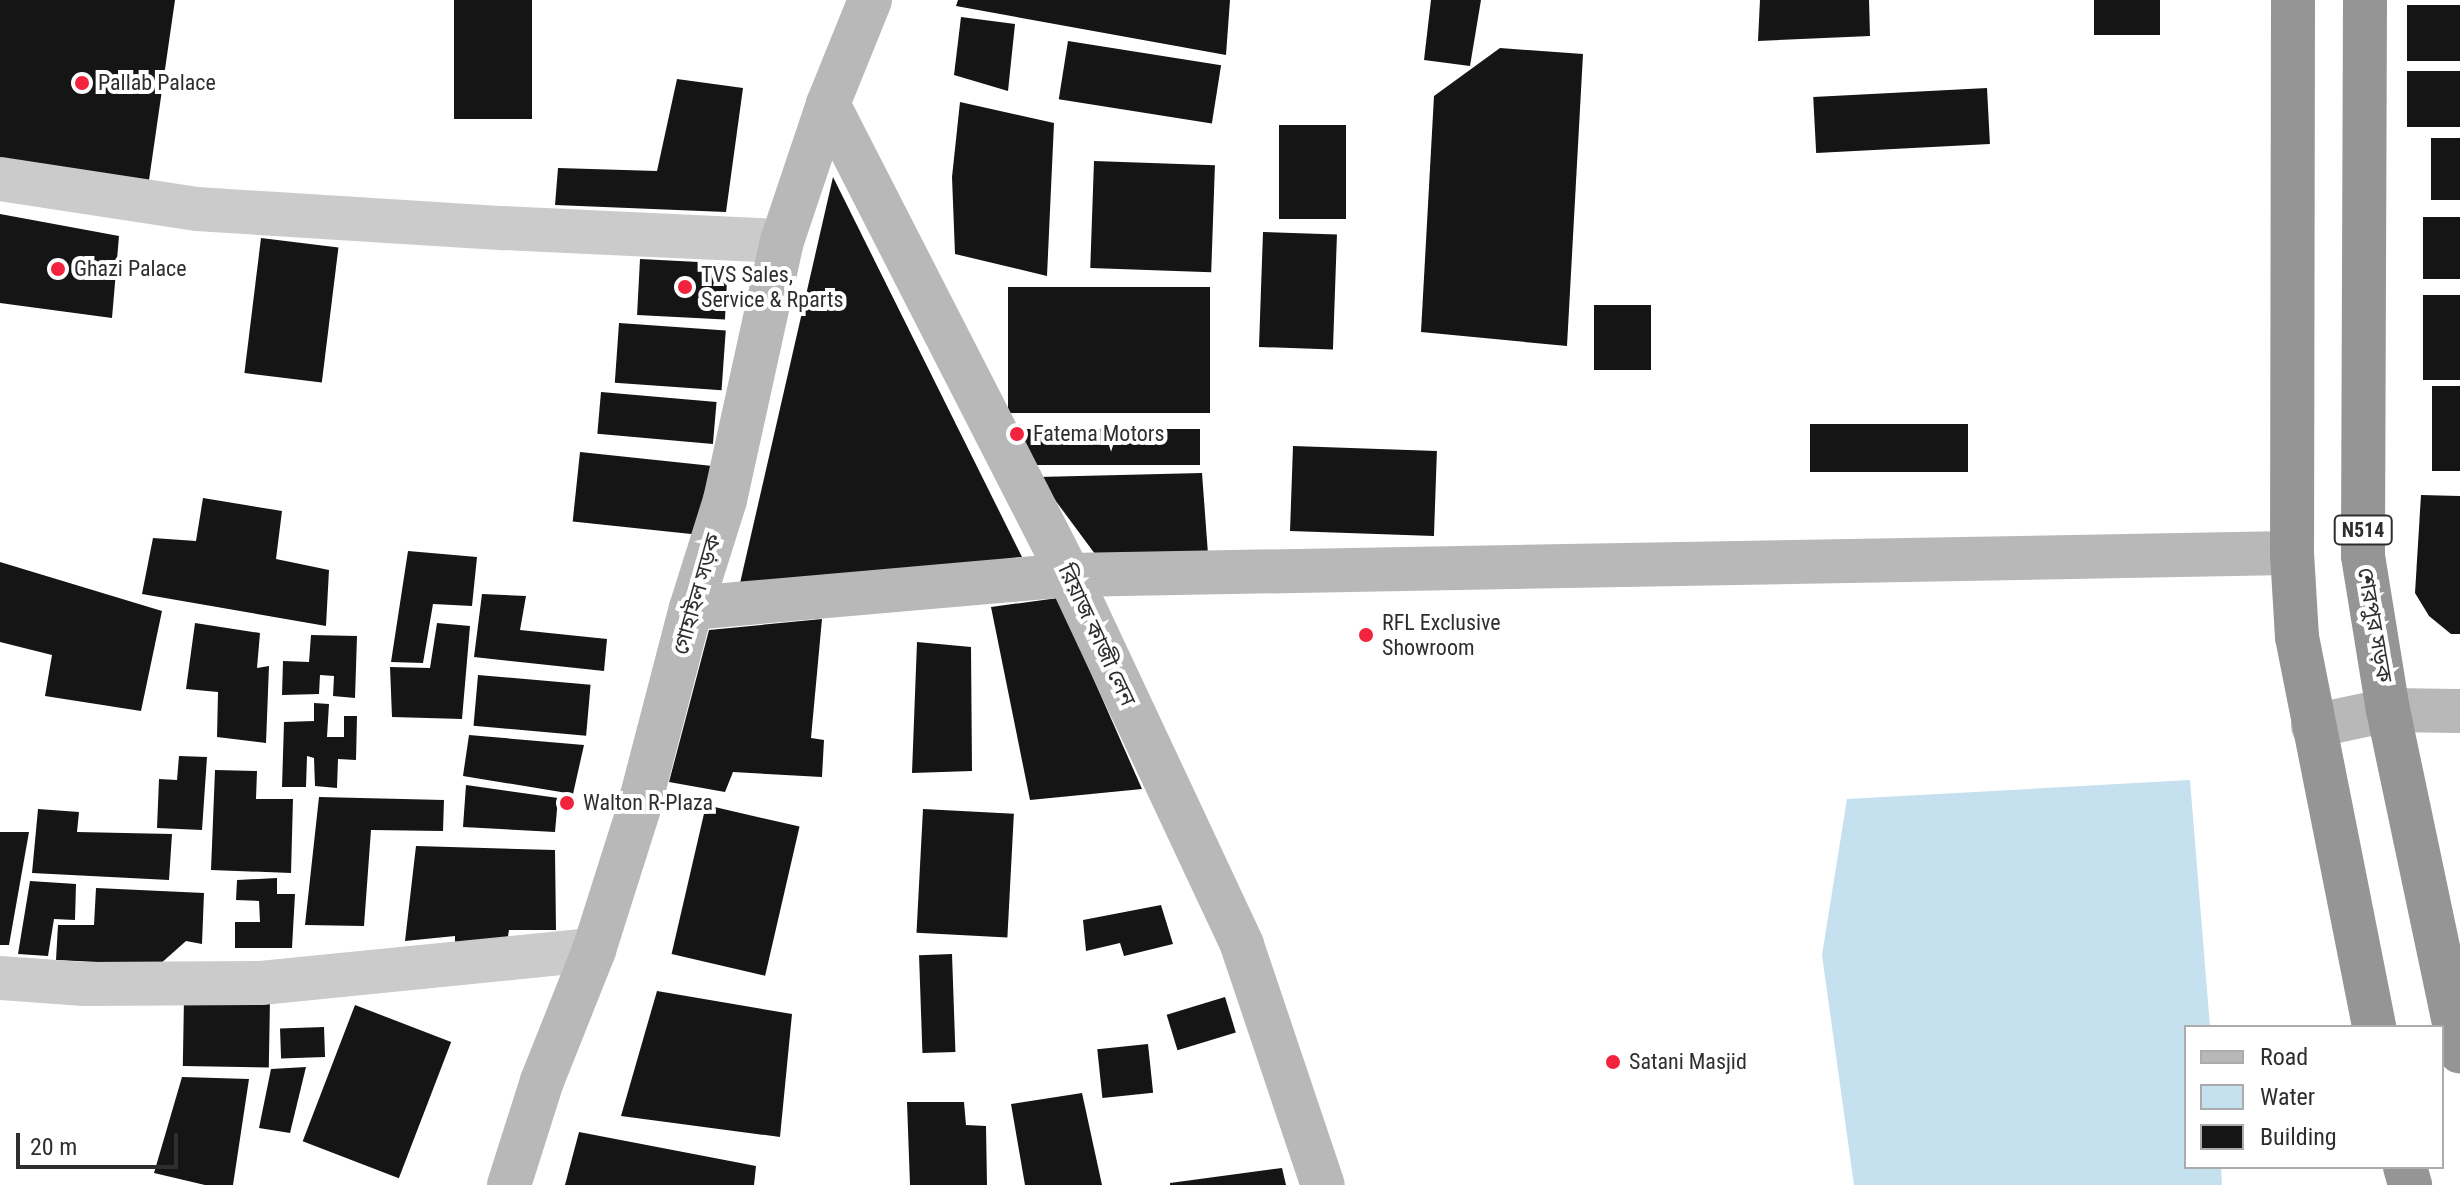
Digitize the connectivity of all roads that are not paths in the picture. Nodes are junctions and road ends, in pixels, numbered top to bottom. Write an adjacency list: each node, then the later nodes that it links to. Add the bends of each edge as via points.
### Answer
1 (870, 0): 4 (street, গোহাইল সড়ক)
2 (2293, 0): 7 (highway)
3 (2365, 0): 10 (highway, শেরপুর সড়ক / N514, via 2363,556)
4 (828, 104): 6 (street, গোহাইল সড়ক); 8 (street, রিয়াজ কাজী লেন)
5 (0, 179): 6 (street, via 197,209)
6 (782, 241): 9 (street, গোহাইল সড়ক, via 725,500)
7 (2292, 553): 8 (street); 12 (highway, via 2297,637)
8 (1069, 575): 9 (street); 18 (street, রিয়াজ কাজী লেন, via 1242,945)
9 (691, 608): 13 (street, গোহাইল সড়ক, via 638,811)
10 (2388, 710): 11 (street); 12 (street); 16 (highway, শেরপুর সড়ক / N514)
11 (2460, 711)
12 (2313, 726): 15 (highway)
13 (594, 950): 14 (street, via 261,983 84,984); 17 (street, গোহাইল সড়ক, via 542,1081)
14 (0, 978)
15 (2374, 1025)
16 (2460, 1051)
17 (509, 1185)
18 (1323, 1185)

